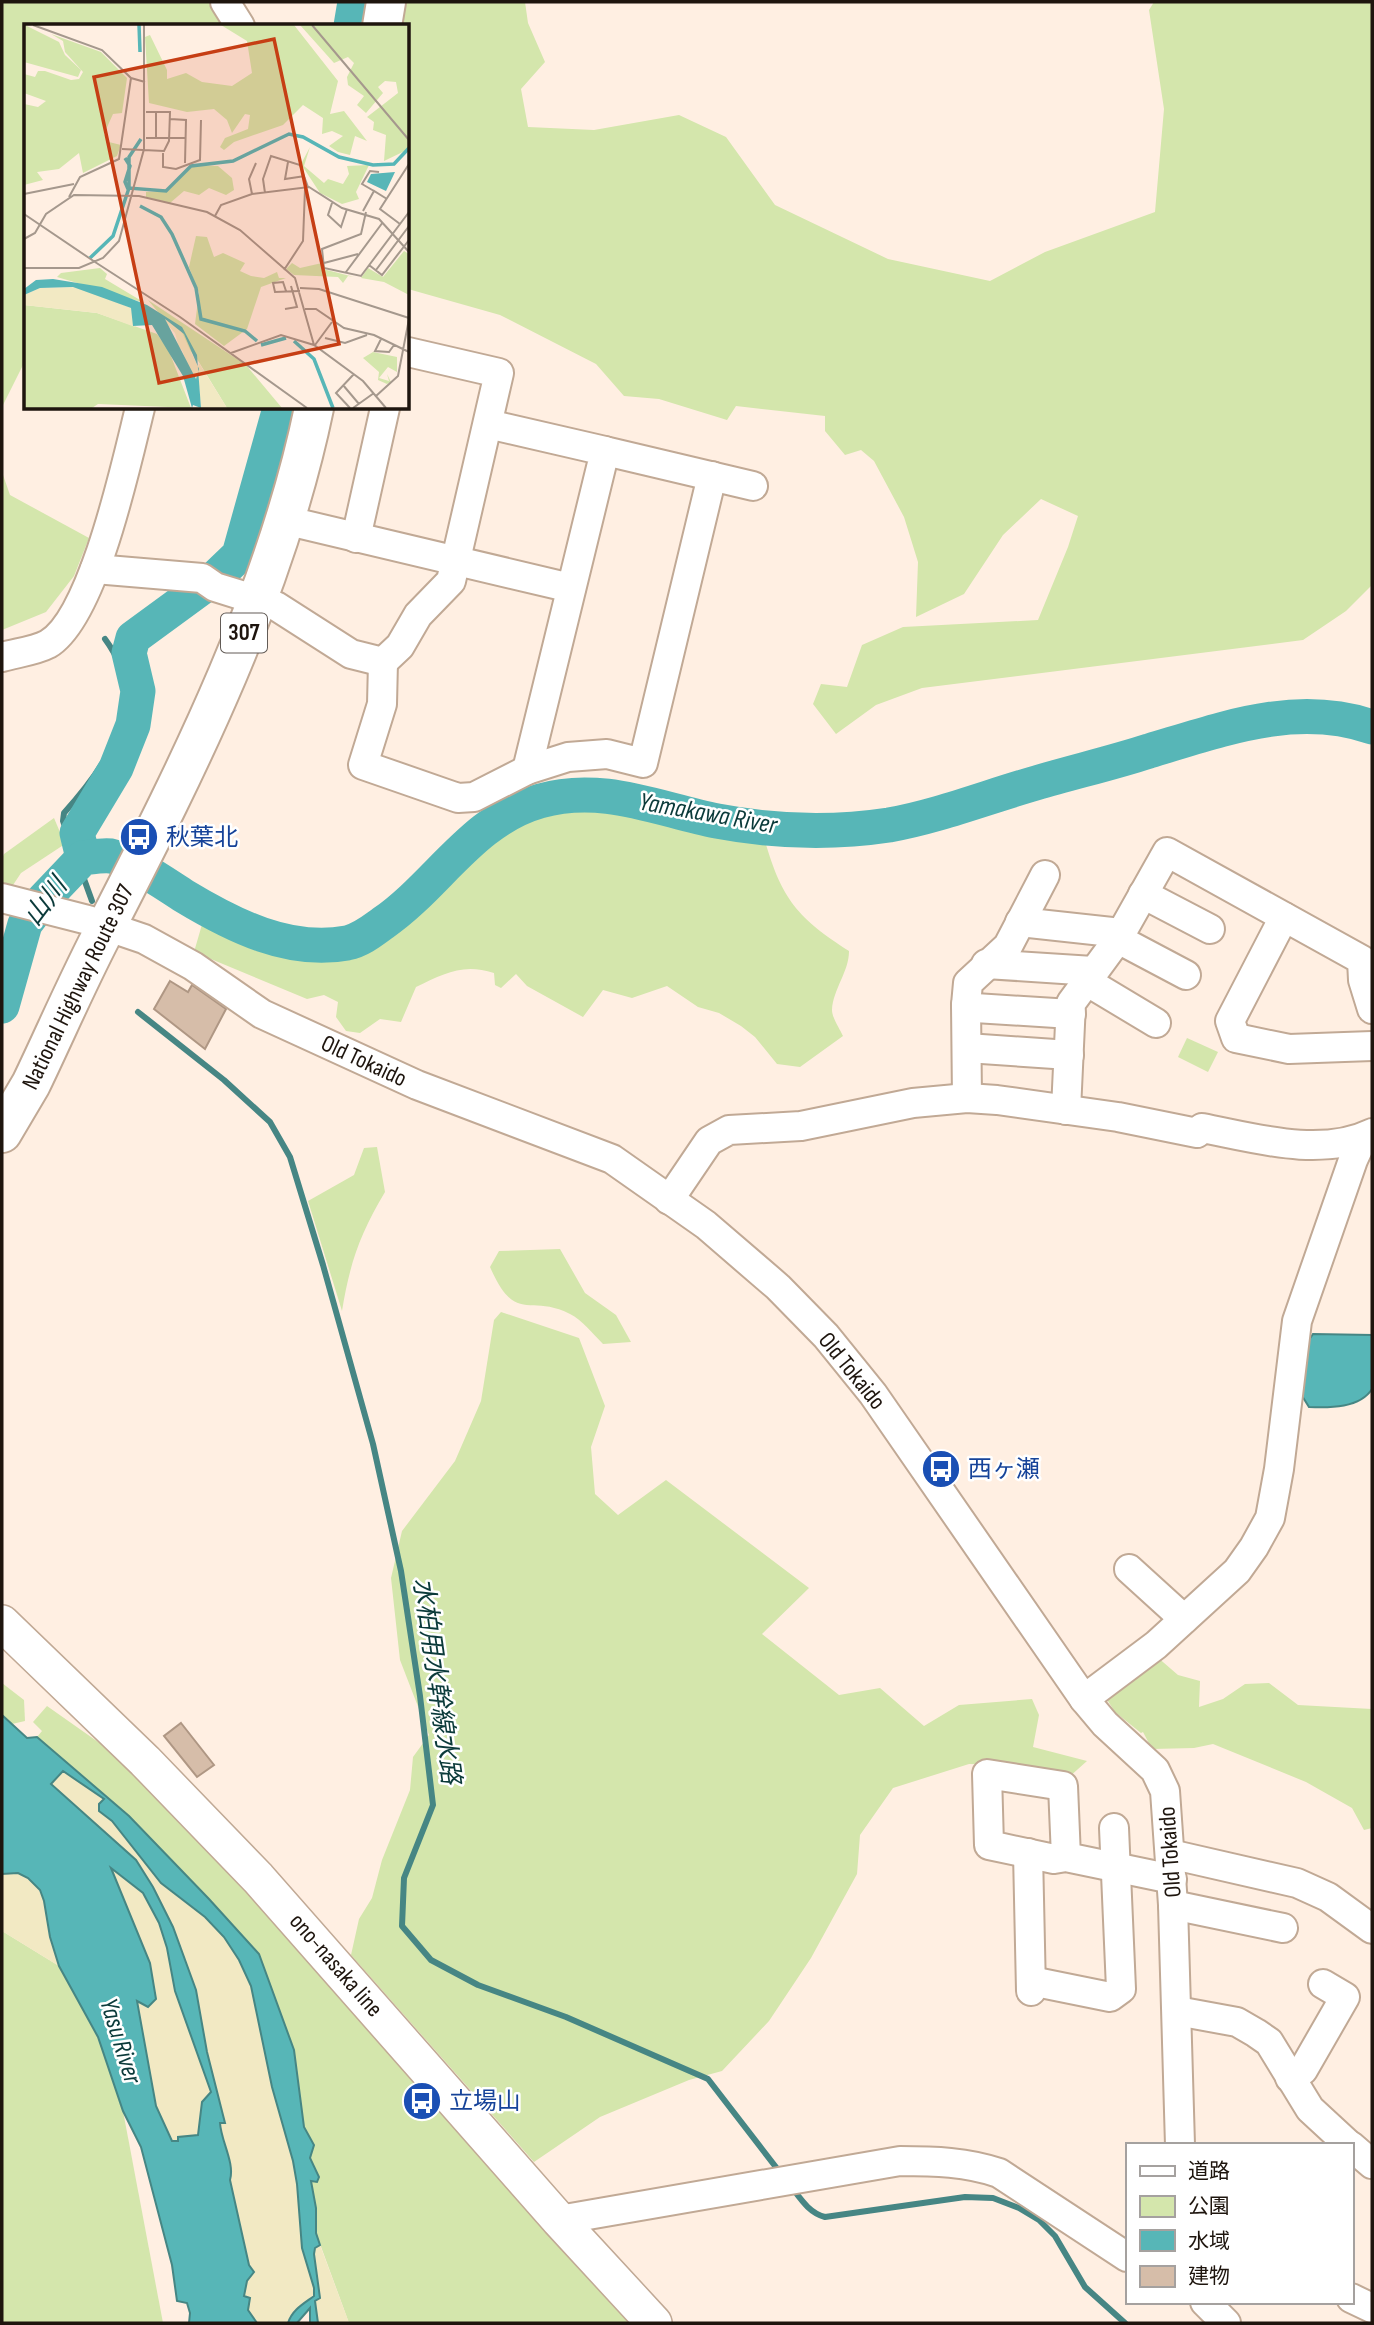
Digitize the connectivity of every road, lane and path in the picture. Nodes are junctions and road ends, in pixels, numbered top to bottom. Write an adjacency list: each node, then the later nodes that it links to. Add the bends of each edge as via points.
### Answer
1 (225, 2): 3 (street)
2 (386, 2): 4 (highway)
3 (239, 24)
4 (382, 24)
5 (410, 352): 9 (street, via 499,373)
6 (139, 410): 16 (street)
7 (313, 410): 13 (highway, National Highway Route 307 / 307)
8 (384, 410): 14 (street)
9 (488, 424): 10 (street); 15 (street)
10 (605, 451): 11 (street); 17 (street)
11 (712, 476): 12 (street); 21 (street, via 643,763 607,754 568,757)
12 (753, 486)
13 (284, 520): 14 (street); 18 (highway, National Highway Route 307 / 307)
14 (356, 538): 15 (street)
15 (457, 562): 17 (street); 20 (street, via 451,581)
16 (95, 569): 18 (street, via 209,583); 19 (street, via 59,634 48,644)
17 (571, 588): 21 (street)
18 (258, 599): 20 (street, via 341,650); 27 (highway, National Highway Route 307 / 307, via 219,695)
19 (2, 657)
20 (383, 662): 21 (street, via 382,704 363,765 458,798 474,797)
21 (527, 770)
22 (1045, 876): 26 (street)
23 (1143, 894): 25 (street, via 1167,852); 28 (street); 29 (street)
24 (2, 898): 27 (street, Old Tokaido)
25 (1284, 917): 34 (street, via 1362,960); 37 (street, via 1230,1021 1236,1038 1289,1049)
26 (1020, 922): 29 (street); 30 (street, via 1008,946)
27 (107, 925): 42 (highway, National Highway Route 307 / 307, via 31,1084); 44 (street, Old Tokaido, via 192,966 262,1014 417,1085 612,1159)
28 (1210, 929)
29 (1119, 936): 31 (street); 32 (street)
30 (986, 964): 32 (street); 33 (street, via 968,983)
31 (1186, 975)
32 (1090, 976): 35 (street, via 1075,995); 36 (street)
33 (966, 1005): 35 (street); 38 (street)
34 (1372, 1009)
35 (1071, 1014): 39 (street)
36 (1156, 1023)
37 (1372, 1046)
38 (967, 1048): 39 (street); 40 (street)
39 (1069, 1055): 41 (street)
40 (967, 1098): 41 (street); 44 (street, via 913,1103 801,1126 729,1130 709,1142)
41 (1066, 1110): 43 (street, via 1290,1145 1318,1145)
42 (2, 1133)
43 (1368, 1135): 46 (street, via 1353,1160 1297,1321 1270,1518 1237,1571)
44 (669, 1200): 48 (street, Old Tokaido, via 752,1264 826,1336 873,1394)
45 (1129, 1569): 46 (street)
46 (1184, 1619): 48 (street)
47 (2, 1623): 61 (main road, ono-nasaka line, via 258,1878)
48 (1084, 1699): 53 (street, Old Tokaido, via 1155,1770 1165,1791)
49 (1114, 1828): 52 (street)
50 (1028, 1853): 51 (street); 51 (street, via 989,1845 987,1774 1063,1786); 52 (street, via 1031,1986 1110,1997 1121,1989)
51 (1066, 1857): 52 (street)
52 (1116, 1867): 53 (street)
53 (1172, 1879): 54 (street); 55 (street, via 1297,1882); 57 (street, Old Tokaido)
54 (1283, 1928)
55 (1372, 1928)
56 (1323, 1984): 58 (street, via 1345,1997 1303,2070)
57 (1177, 2011): 58 (street, via 1237,2022 1269,2042); 59 (street, Old Tokaido)
58 (1290, 2078): 60 (street, via 1310,2109)
59 (1180, 2143)
60 (1346, 2143)
61 (559, 2220): 62 (street, via 900,2161 933,2161 982,2167 1011,2179); 66 (main road, ono-nasaka line)
62 (1126, 2256)
63 (1353, 2299): 65 (street)
64 (1207, 2304): 67 (street)
65 (1372, 2308)
66 (654, 2323)
67 (1226, 2323)

